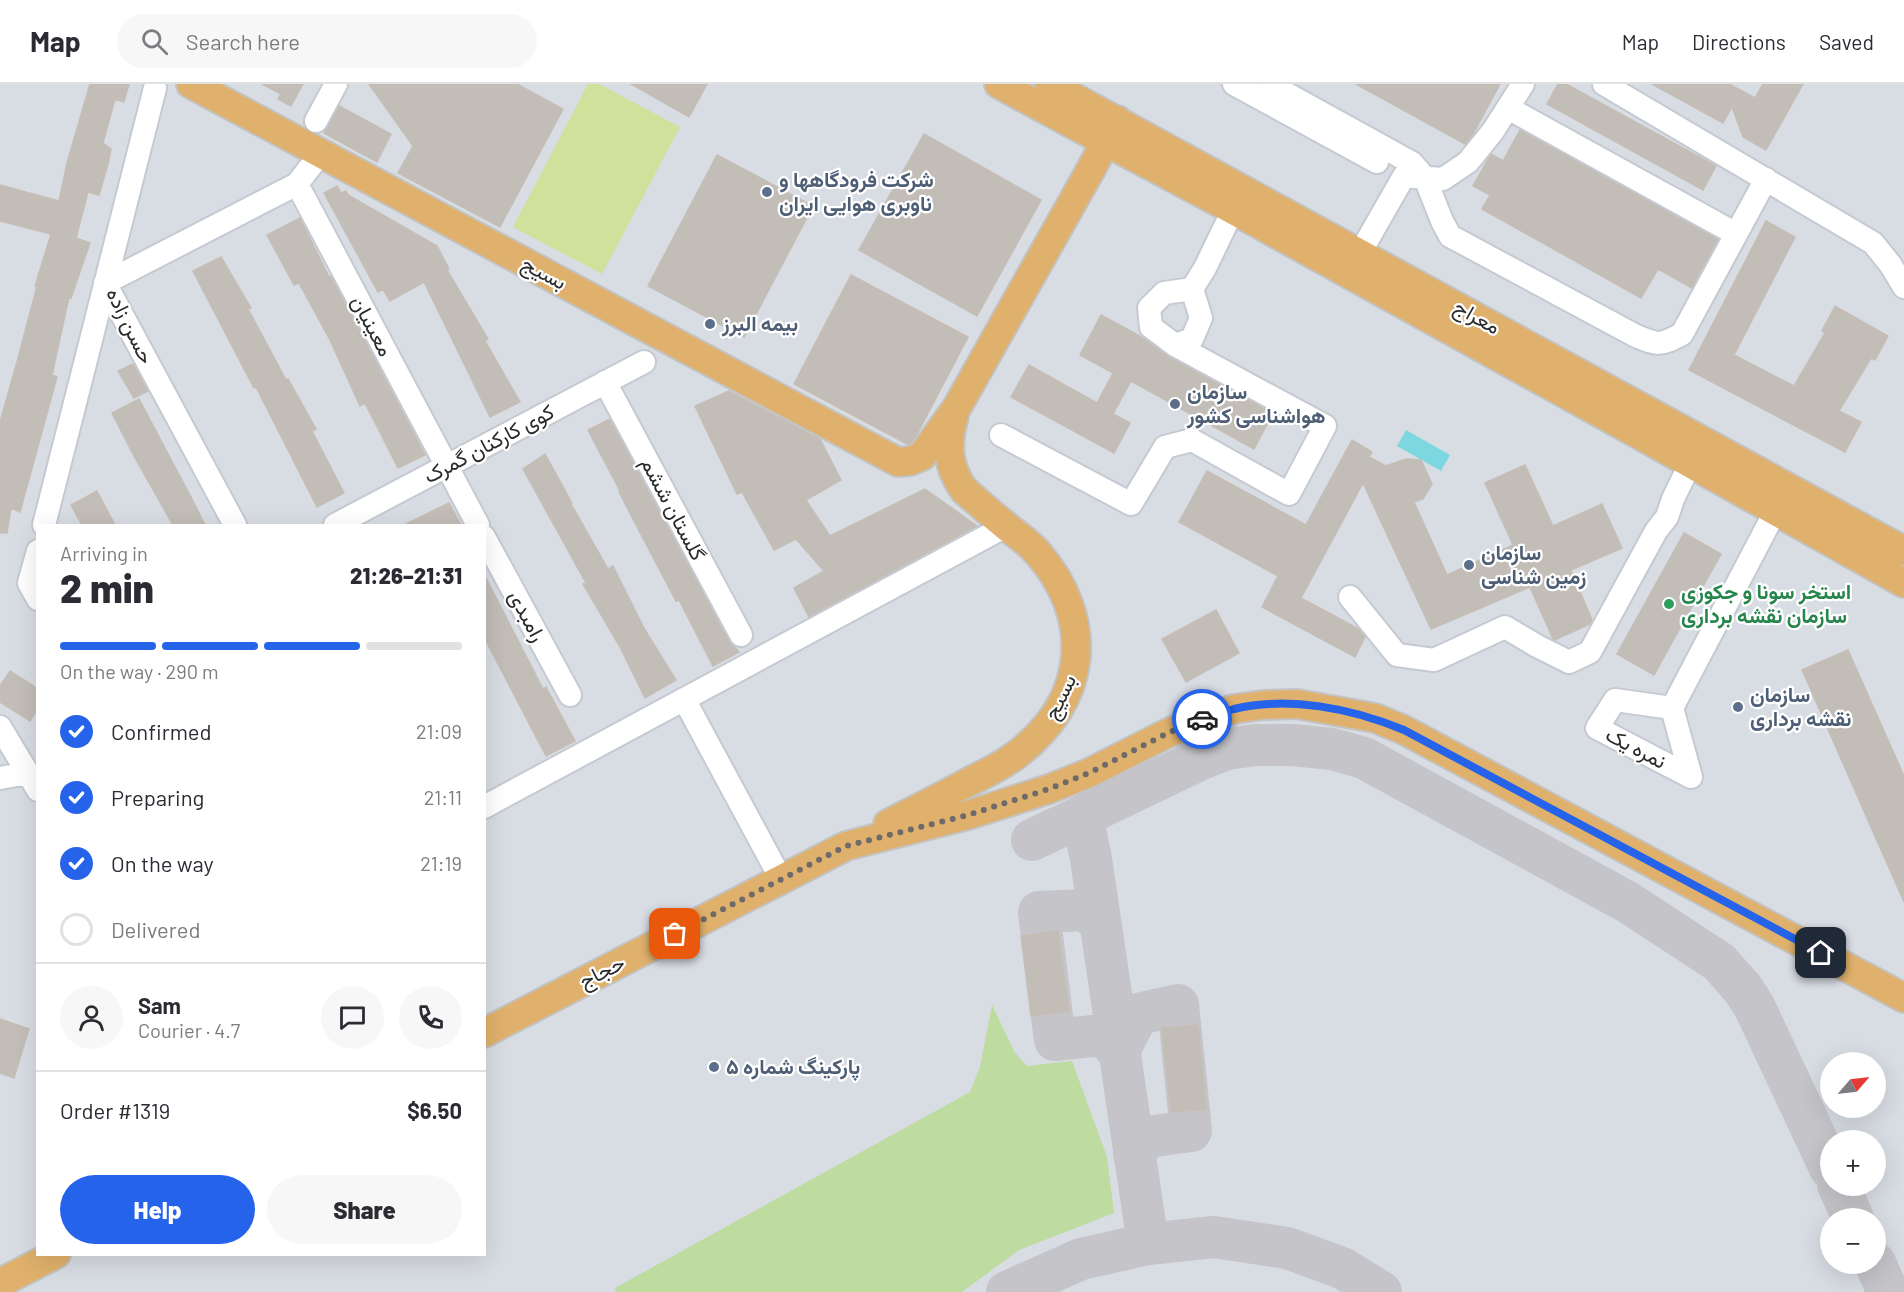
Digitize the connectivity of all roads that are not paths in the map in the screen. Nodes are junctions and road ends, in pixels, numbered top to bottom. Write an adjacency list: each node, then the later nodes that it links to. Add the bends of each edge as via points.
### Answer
1 (190, 84): 13 (main road, بسیج)
2 (336, 84): 11 (street)
3 (999, 84): 12 (main road, معراج)
4 (1049, 84): 12 (main road, معراج)
5 (1234, 84): 14 (street)
6 (1269, 84): 14 (street, via 1412,163)
7 (1523, 84): 10 (street)
8 (1604, 84): 15 (street)
9 (155, 88): 20 (street)
10 (1508, 108): 14 (street, via 1468,162 1443,179); 18 (street)
11 (316, 121)
12 (1111, 131): 17 (main road, معراج); 19 (main road, معراج); 26 (main road)
13 (321, 153): 16 (street); 26 (main road, بسیج, via 898,462 922,456)
14 (1414, 177): 18 (street, via 1450,236 1656,344 1682,334); 19 (street)
15 (1766, 180): 18 (street); 21 (street, via 1873,243)
16 (297, 184): 20 (street, حسن زاده); 29 (street, معینیان)
17 (1233, 210): 19 (main road, معراج); 22 (street)
18 (1736, 234)
19 (1354, 264): 28 (main road, معراج, via 1568,396); 37 (main road, معراج)
20 (105, 283): 31 (street); 32 (street, حسن زاده)
21 (1904, 287)
22 (1192, 289): 23 (street, via 1202,318 1192,339); 23 (street, via 1164,293 1149,308 1151,327)
23 (1174, 345): 27 (street, via 1325,426 1289,494 1192,440 1165,447 1131,504)
24 (644, 362): 25 (street, کوی کارکنان گمرک)
25 (605, 382): 29 (street, کوی کارکنان گمرک); 42 (street, گلستان ششم)
26 (957, 409): 35 (main road, بسیج, via 949,436 957,480)
27 (1001, 435)
28 (1691, 462): 30 (main road, معراج); 41 (street, via 1667,517 1590,652 1569,662 1505,627 1434,660 1396,655)
29 (446, 466): 33 (street, کوی کارکنان گمرک); 34 (street)
30 (1776, 510): 39 (main road, معراج); 45 (street)
31 (44, 524)
32 (234, 524)
33 (337, 524)
34 (477, 524)
35 (1006, 526): 44 (street); 50 (main road, بسیج, via 1037,551 1069,607 1076,630 1077,657 1064,700 1052,720 1016,756)
36 (486, 541): 43 (street, رامبدی)
37 (1904, 551)
38 (36, 558): 40 (street, via 29,583)
39 (1904, 583)
40 (36, 595)
41 (1350, 597)
42 (741, 635)
43 (570, 695)
44 (684, 699): 49 (street); 51 (street)
45 (1672, 708)
46 (0, 727): 48 (street)
47 (0, 778): 48 (street)
48 (33, 782)
49 (486, 806)
50 (846, 846): 51 (main road, حجاج); 52 (main road, حجاج, via 968,815 1049,789 1168,733 1234,709 1297,704 1375,718 1404,730)
51 (781, 879): 53 (main road, حجاج)
52 (1904, 998)
53 (486, 1032)
54 (52, 1256): 55 (main road)
55 (0, 1283)

